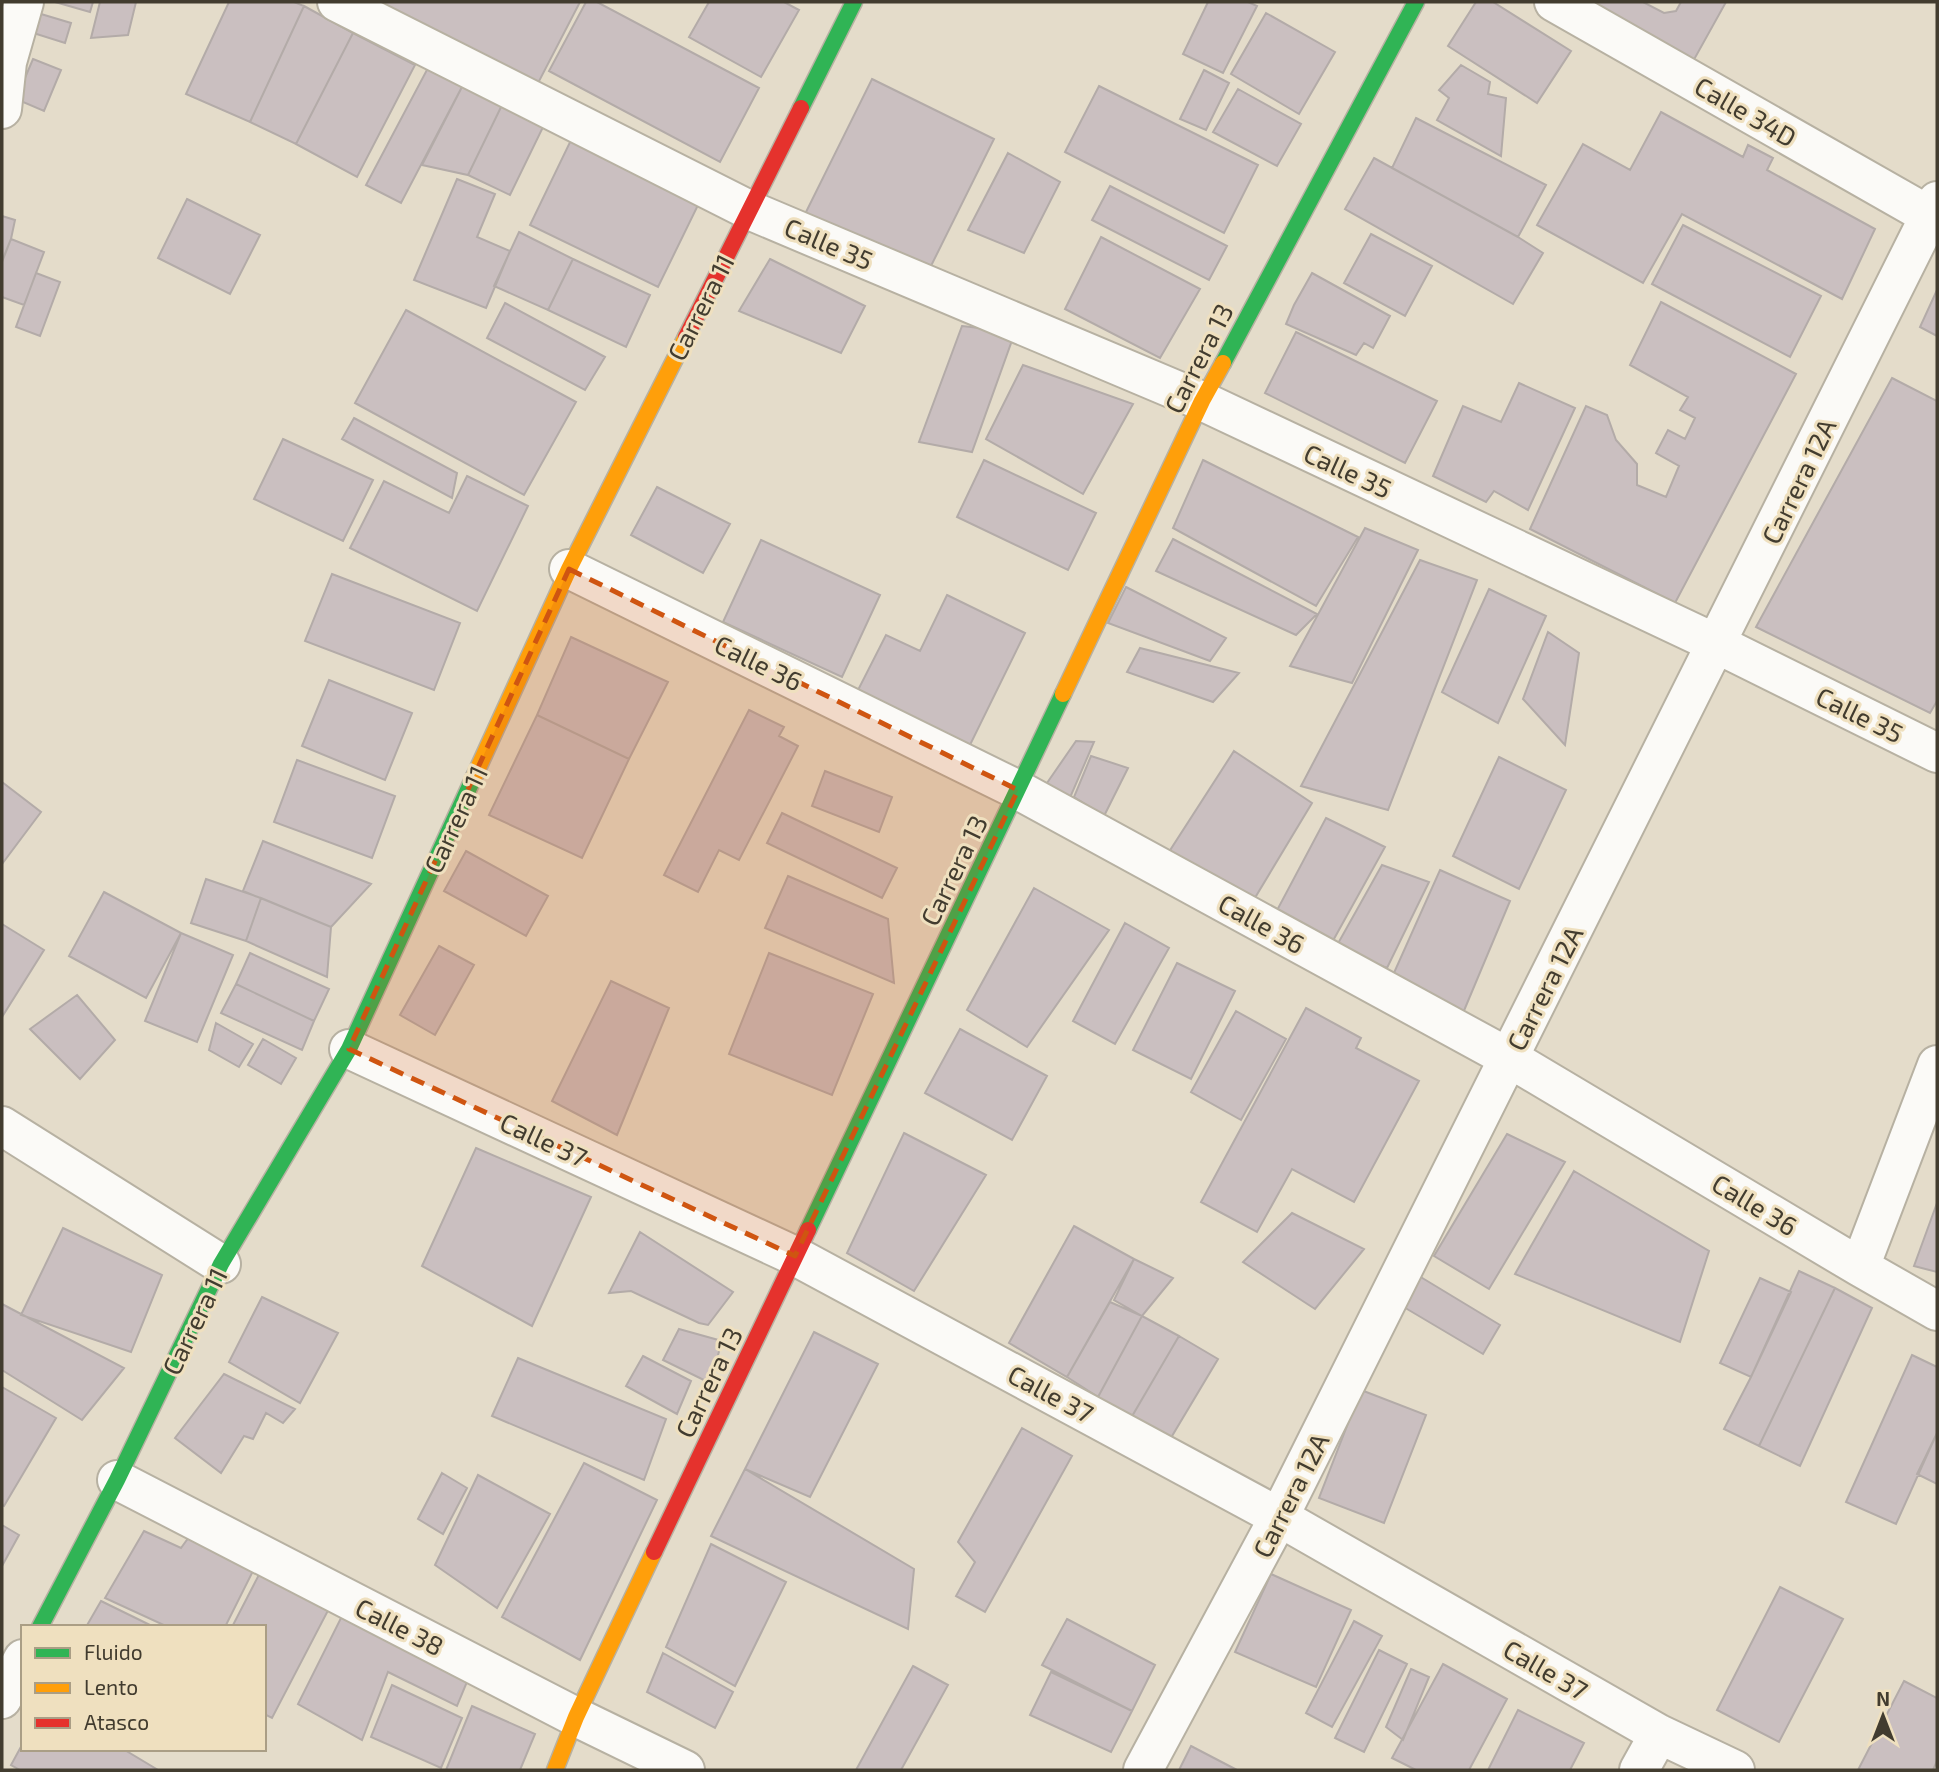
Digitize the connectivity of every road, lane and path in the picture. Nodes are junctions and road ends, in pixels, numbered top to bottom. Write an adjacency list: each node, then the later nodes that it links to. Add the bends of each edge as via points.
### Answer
1 (24, 2): 6 (street, via 7,62)
2 (337, 2): 7 (street, Calle 35)
3 (854, 2): 7 (street, Carrera 11)
4 (1416, 2): 9 (street, Carrera 13)
5 (1554, 2): 8 (street, Calle 34D)
6 (2, 109)
7 (749, 209): 9 (street, Calle 35); 10 (street, Carrera 11)
8 (1934, 212): 11 (street, Carrera 12A)
9 (1202, 401): 11 (street, Calle 35); 13 (street, Carrera 13)
10 (569, 569): 13 (street, Calle 36); 14 (street, Carrera 11)
11 (1717, 644): 12 (street, Calle 35); 15 (street, Carrera 12A)
12 (1937, 753)
13 (1018, 790): 15 (street, Calle 36); 18 (street, Carrera 13)
14 (349, 1049): 18 (street, Calle 37); 19 (street, Carrera 11)
15 (1509, 1058): 20 (street, Calle 36); 23 (street, Carrera 12A)
16 (1937, 1065): 20 (street)
17 (2, 1126): 19 (street)
18 (796, 1256): 23 (street, Calle 37); 27 (street, Carrera 13)
19 (221, 1264): 22 (street, Carrera 11)
20 (1860, 1268): 21 (street, Calle 36)
21 (1937, 1311)
22 (117, 1480): 24 (street, Carrera 11); 27 (street, Calle 38)
23 (1279, 1517): 28 (street, Calle 37); 31 (street, Carrera 12A)
24 (41, 1625)
25 (21, 1663): 26 (street)
26 (2, 1699)
27 (576, 1717): 29 (street, Carrera 13); 30 (street, Calle 38)
28 (1659, 1734): 32 (street); 33 (street, Calle 37)
29 (555, 1770)
30 (685, 1770)
31 (1143, 1770)
32 (1639, 1770)
33 (1735, 1770)

